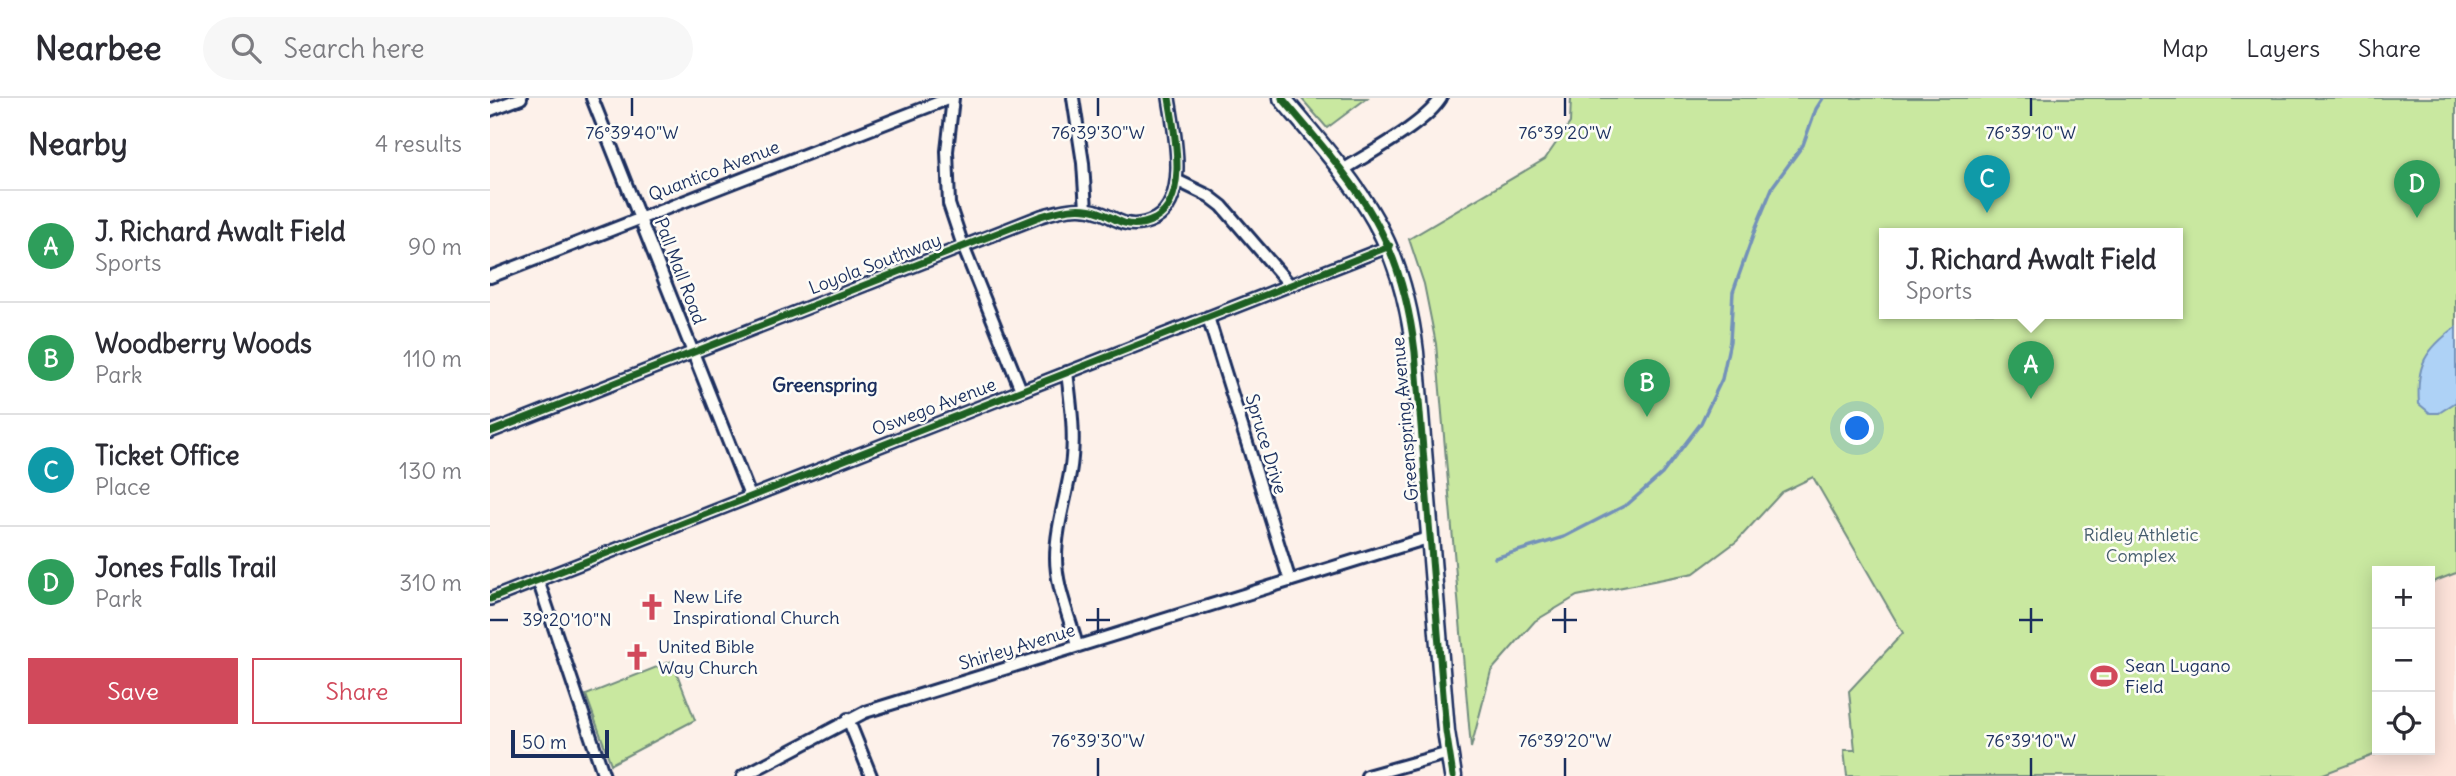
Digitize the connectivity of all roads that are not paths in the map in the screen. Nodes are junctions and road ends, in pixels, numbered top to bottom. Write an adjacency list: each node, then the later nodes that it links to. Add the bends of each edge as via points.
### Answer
1 (521, 98): 8 (street)
2 (592, 98): 12 (street, Pall Mall Road)
3 (952, 98): 12 (street, Quantico Avenue); 13 (street, via 946,174)
4 (1073, 98): 11 (street)
5 (1170, 98): 10 (street, Loyola Southway)
6 (1282, 98): 9 (main road, Greenspring Avenue)
7 (1441, 98): 9 (street, via 1415,124)
8 (490, 110)
9 (1343, 170): 14 (main road, Greenspring Avenue)
10 (1177, 180): 11 (street, Loyola Southway, via 1166,209 1146,223 1125,223); 16 (street, via 1222,206)
11 (1086, 209): 13 (street, Loyola Southway, via 1057,211)
12 (640, 218): 15 (street, Quantico Avenue); 18 (street, Pall Mall Road)
13 (963, 246): 18 (street, Loyola Southway); 20 (street)
14 (1390, 246): 16 (street, Oswego Avenue); 23 (main road, Greenspring Avenue, via 1412,323)
15 (490, 277)
16 (1290, 285): 17 (street, Oswego Avenue)
17 (1208, 317): 19 (street, Oswego Avenue); 25 (street, Spruce Drive)
18 (692, 352): 21 (street, Loyola Southway); 22 (street, Pall Mall Road)
19 (1067, 372): 20 (street, Oswego Avenue); 27 (street, via 1072,454 1056,560)
20 (1021, 390): 22 (street, Oswego Avenue)
21 (490, 432)
22 (750, 496): 24 (street, Oswego Avenue)
23 (1431, 537): 25 (street, Shirley Avenue); 29 (main road, Greenspring Avenue)
24 (538, 580): 26 (street, Oswego Avenue); 30 (street)
25 (1290, 581): 27 (street, Shirley Avenue)
26 (490, 599)
27 (1077, 646): 28 (street, Shirley Avenue)
28 (848, 719): 31 (street, Shirley Avenue); 32 (street)
29 (1449, 753): 33 (street); 34 (main road, Greenspring Avenue)
30 (604, 776)
31 (743, 776)
32 (871, 776)
33 (1367, 776)
34 (1453, 776)

